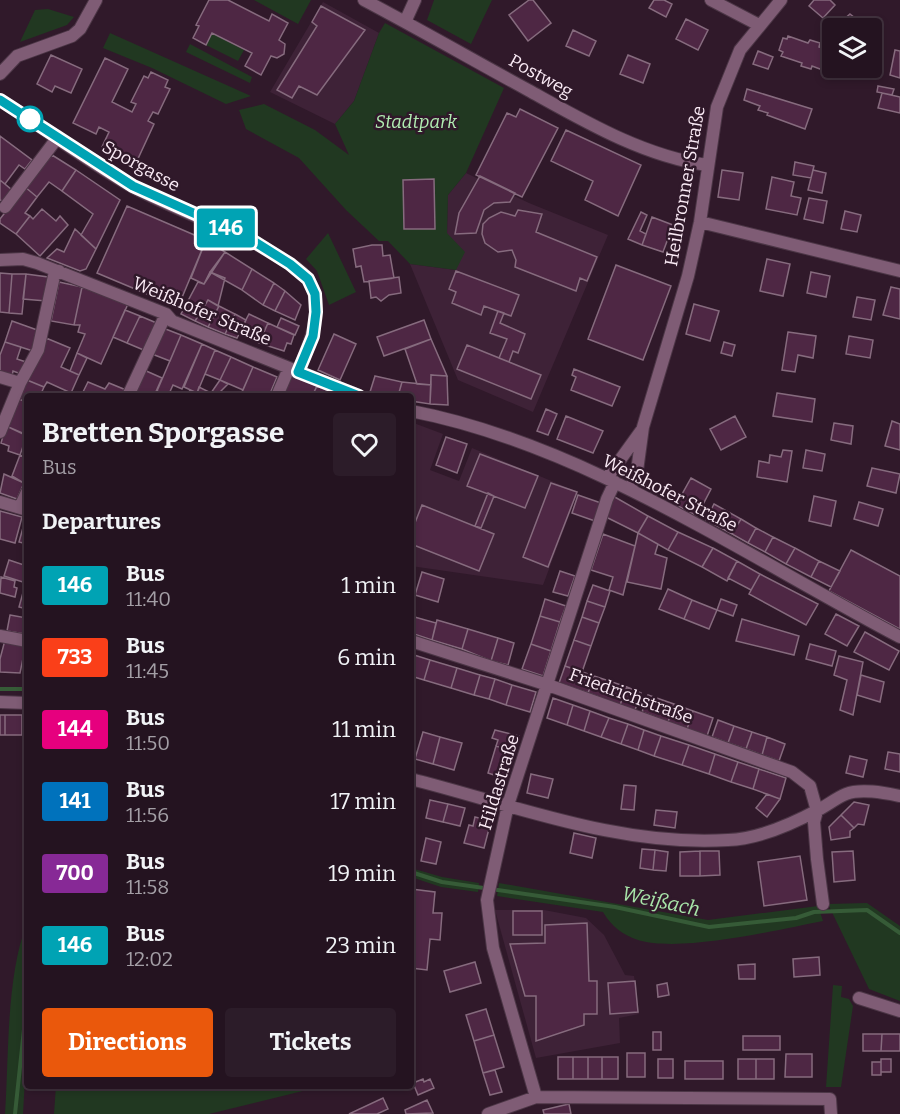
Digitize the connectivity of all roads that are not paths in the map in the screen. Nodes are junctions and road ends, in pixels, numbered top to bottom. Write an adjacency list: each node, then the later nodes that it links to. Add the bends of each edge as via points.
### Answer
1 (96, 0): 8 (street, via 72,36 17,56)
2 (364, 0): 6 (street, Postweg)
3 (415, 0): 6 (street)
4 (711, 0): 7 (street)
5 (781, 0): 7 (street, Heilbronner Straße)
6 (405, 22): 11 (street, Postweg, via 652,153)
7 (759, 25): 11 (street, Heilbronner Straße, via 740,51 723,89)
8 (0, 74)
9 (0, 99): 10 (street, Sporgasse)
10 (58, 137): 12 (street); 18 (street, Sporgasse, via 133,186 247,237 308,279 315,294 313,336)
11 (707, 165): 13 (street, Heilbronner Straße)
12 (5, 207)
13 (700, 222): 16 (street); 25 (street, Heilbronner Straße)
14 (0, 260): 15 (street, Weißhofer Straße, via 30,260)
15 (60, 271): 17 (street, Weißhofer Straße); 20 (street, via 54,276 38,350)
16 (900, 271)
17 (166, 314): 18 (street, Weißhofer Straße, via 172,321); 21 (street)
18 (293, 370): 22 (street, Sporgasse); 23 (street, Weißhofer Straße)
19 (0, 377): 20 (street)
20 (20, 383): 26 (street)
21 (129, 393)
22 (279, 393)
23 (346, 393)
24 (414, 412): 27 (street, Weißhofer Straße, via 467,424)
25 (643, 427): 27 (street, Heilbronner Straße); 28 (street, Heilbronner Straße, via 637,471)
26 (0, 432)
27 (611, 480): 28 (street, Weißhofer Straße); 35 (street, Hildastraße)
28 (630, 489): 32 (street, Weißhofer Straße)
29 (0, 502): 30 (street)
30 (23, 508)
31 (0, 636): 33 (street)
32 (900, 637)
33 (24, 640)
34 (414, 642): 35 (street, Friedrichstraße)
35 (548, 685): 40 (street, Hildastraße); 41 (street, Friedrichstraße, via 792,772 810,786)
36 (0, 702): 37 (street)
37 (24, 703)
38 (414, 780): 40 (street)
39 (900, 796): 41 (street, via 847,793)
40 (508, 805): 41 (street, via 592,827 687,840 729,840 761,834); 45 (street, Hildastraße, via 487,900 493,948)
41 (817, 811): 42 (street, via 814,822)
42 (823, 904)
43 (859, 998): 44 (street)
44 (900, 1011)
45 (537, 1097): 46 (street); 47 (street, via 831,1099)
46 (488, 1114)
47 (831, 1114)

